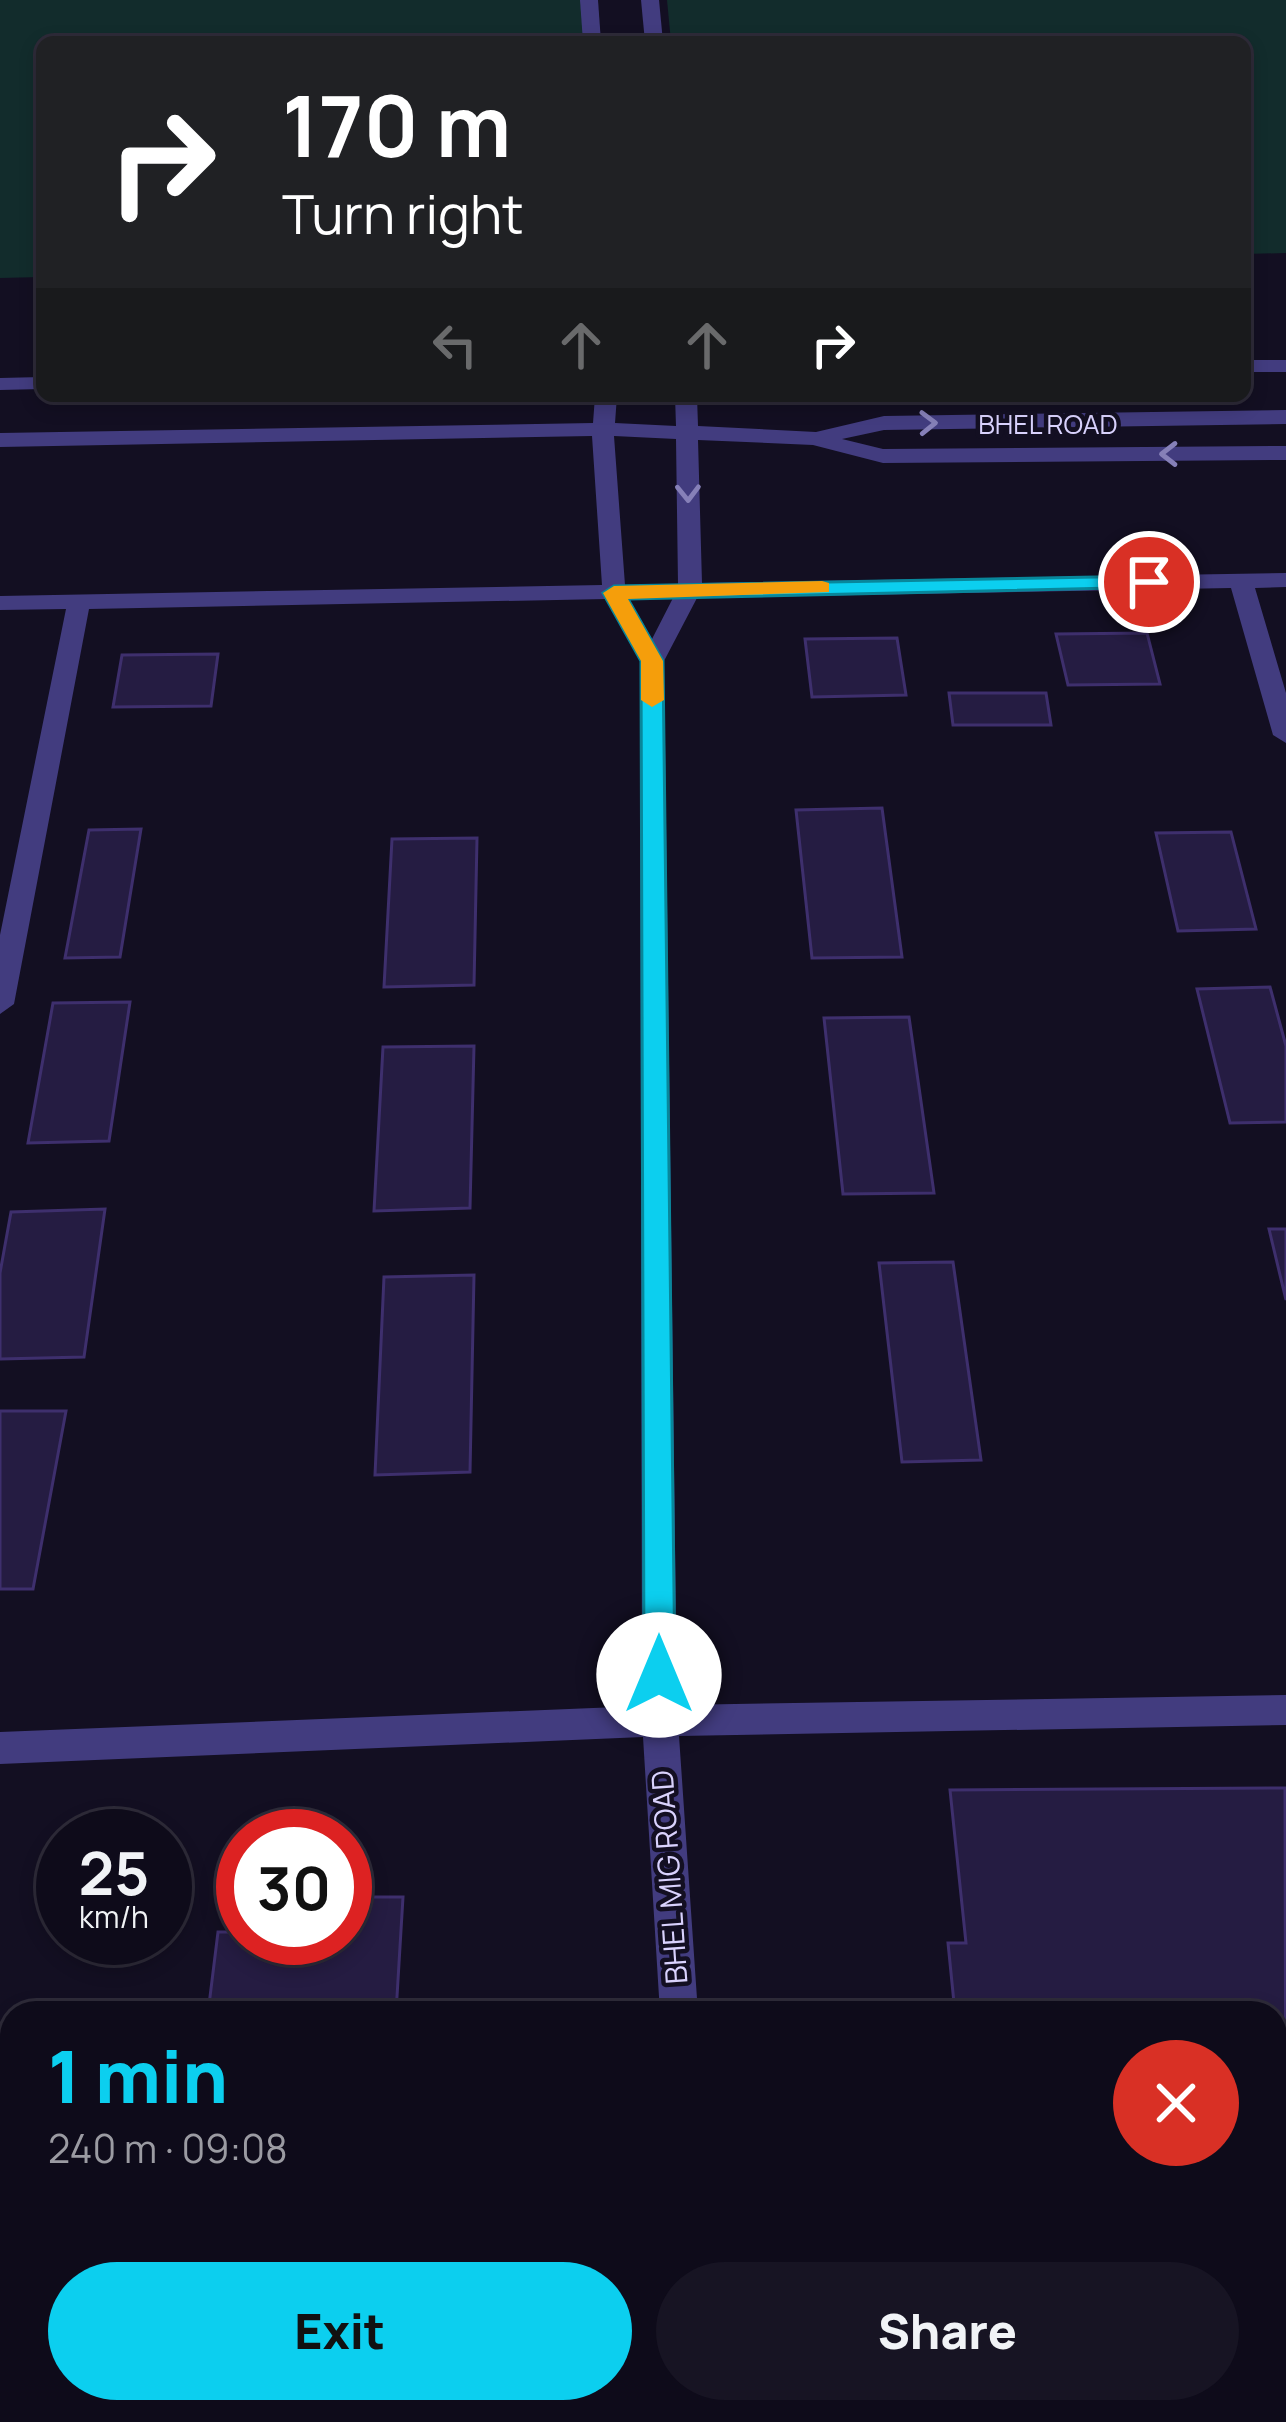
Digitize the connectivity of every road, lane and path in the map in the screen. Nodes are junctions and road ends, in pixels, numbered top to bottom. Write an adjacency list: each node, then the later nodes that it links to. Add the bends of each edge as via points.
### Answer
1 (589, 0): 3 (street)
2 (650, 0): 4 (street)
3 (592, 36)
4 (653, 36)
5 (1251, 366): 6 (street)
6 (1286, 366)
7 (36, 383): 8 (street)
8 (0, 384)
9 (605, 402): 12 (street, BHEL MIG ROAD)
10 (686, 402): 13 (street, BHEL MIG ROAD)
11 (1286, 417): 14 (street, BHEL ROAD, one-way to 11, via 884,423)
12 (603, 429): 13 (street, BHEL ROAD); 15 (street, BHEL ROAD); 20 (street, BHEL MIG ROAD)
13 (687, 430): 14 (street, BHEL ROAD); 19 (street, BHEL MIG ROAD, one-way to 19)
14 (813, 438): 16 (street, BHEL ROAD, one-way to 14, via 883,456)
15 (0, 440)
16 (1286, 453)
17 (1286, 580): 18 (street)
18 (1241, 581): 19 (street); 24 (street)
19 (690, 589): 20 (street); 23 (street, BHEL MIG ROAD)
20 (614, 593): 21 (street); 23 (street, BHEL MIG ROAD)
21 (79, 601): 22 (street); 25 (street)
22 (0, 603)
23 (652, 661): 27 (street, BHEL MIG ROAD)
24 (1286, 734)
25 (0, 1004)
26 (1286, 1710): 27 (street)
27 (660, 1721): 28 (street); 29 (street, BHEL MIG ROAD)
28 (0, 1748)
29 (678, 2001)

